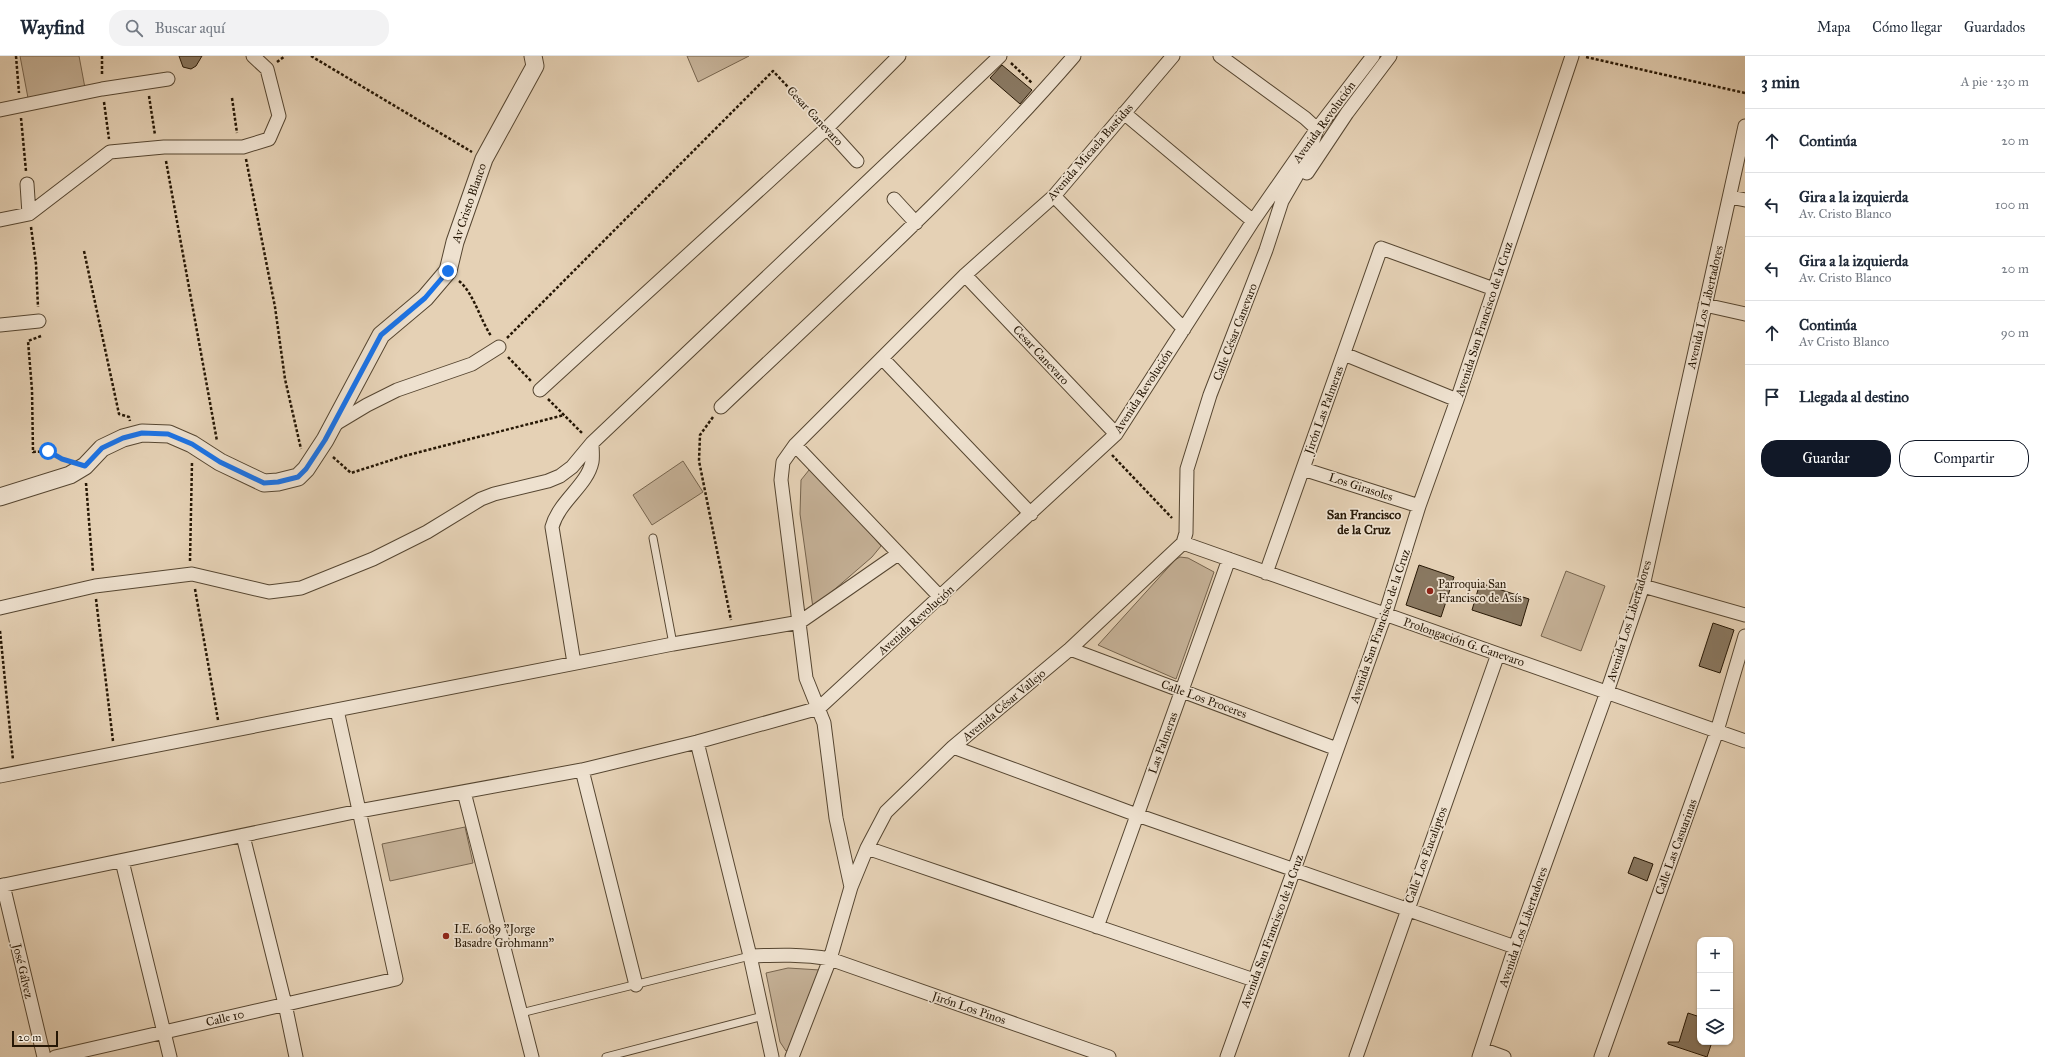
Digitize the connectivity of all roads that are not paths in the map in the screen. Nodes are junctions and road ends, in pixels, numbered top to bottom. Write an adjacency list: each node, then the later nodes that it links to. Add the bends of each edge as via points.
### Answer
1 (254, 56): 23 (street, via 267,68 279,116 269,139 241,147 161,147 110,152)
2 (533, 56): 42 (street, Av Cristo Blanco, via 535,66 484,159 455,242 448,271 425,298 381,335)
3 (899, 56): 15 (street)
4 (1074, 56): 26 (street, via 1042,93)
5 (1173, 56): 13 (street, Avenida Micaela Bastidas)
6 (1220, 56): 16 (street)
7 (1373, 56): 16 (street, Avenida Revolución)
8 (1390, 56): 27 (street, via 1347,113)
9 (1572, 56): 29 (street, Avenida San Francisco de la Cruz)
10 (1004, 59): 43 (street)
11 (168, 79): 12 (street, via 102,89)
12 (0, 110)
13 (1124, 113): 19 (street, Avenida Micaela Bastidas); 25 (street)
14 (1745, 126): 20 (street, Avenida Los Libertadores)
15 (827, 128): 17 (street, Cesar Canevaro); 38 (street)
16 (1317, 129): 25 (street, Avenida Revolución); 27 (street, Calle César Canevaro, via 1308,156 1282,201)
17 (857, 161)
18 (27, 184): 23 (street)
19 (1054, 196): 28 (street, Avenida Micaela Bastidas); 34 (street)
20 (1730, 196): 22 (street); 30 (street, Avenida Los Libertadores)
21 (894, 199): 26 (street)
22 (1745, 200)
23 (29, 214): 24 (street)
24 (0, 220)
25 (1253, 221): 34 (street, Avenida Revolución)
26 (916, 223): 40 (street)
27 (1274, 224): 50 (street, Calle César Canevaro, via 1210,395 1187,469)
28 (965, 275): 37 (street, Avenida Micaela Bastidas); 41 (street, Cesar Canevaro)
29 (1494, 289): 36 (street, Jirón Las Palmeras, via 1382,248); 39 (street, Avenida San Francisco de la Cruz)
30 (1705, 305): 31 (street); 54 (street, Avenida Los Libertadores)
31 (1745, 314)
32 (39, 322): 33 (street)
33 (0, 325)
34 (1184, 330): 41 (street, Avenida Revolución)
35 (499, 347): 42 (street, via 472,364 397,390 366,405)
36 (1344, 354): 39 (street); 45 (street, Jirón Las Palmeras)
37 (882, 358): 44 (street, Avenida Micaela Bastidas); 48 (street)
38 (540, 390)
39 (1457, 400): 47 (street, Avenida San Francisco de la Cruz)
40 (721, 407)
41 (1116, 434): 48 (street, Avenida Revolución)
42 (326, 437): 46 (street, Av Cristo Blanco, via 298,477 264,483 220,462 192,444 168,434 142,433 102,448 85,466 70,475)
43 (592, 443): 56 (street, via 572,467 560,476 481,499 427,532 373,559 301,588 269,592 192,574 95,586); 64 (street, via 592,462 584,479 555,514 552,527)
44 (795, 445): 51 (street); 59 (street, Avenida Micaela Bastidas, via 783,462 781,480)
45 (1303, 469): 47 (street, Los Girasoles); 53 (street, Jirón Las Palmeras)
46 (0, 497)
47 (1419, 506): 57 (street, Avenida San Francisco de la Cruz)
48 (1031, 514): 55 (street, Avenida Revolución)
49 (653, 538): 61 (lane)
50 (1185, 538): 52 (street, Prolongación G. Canevaro); 62 (street, Avenida César Vallejo)
51 (898, 554): 55 (street); 59 (street)
52 (1229, 559): 53 (street, Prolongación G. Canevaro); 65 (street, Las Palmeras)
53 (1266, 573): 57 (street, Prolongación G. Canevaro)
54 (1643, 586): 58 (street); 66 (street, Avenida Los Libertadores)
55 (941, 598): 67 (street, Avenida Revolución)
56 (0, 608)
57 (1385, 615): 63 (street, Prolongación G. Canevaro); 73 (street, Avenida San Francisco de la Cruz)
58 (1745, 615)
59 (800, 622): 61 (street); 67 (street, Avenida Micaela Bastidas, via 806,678)
60 (1745, 636): 69 (street, Calle Las Casuarinas)
61 (673, 644): 64 (street)
62 (1070, 650): 65 (street, Calle Los Proceres); 72 (street, Avenida César Vallejo)
63 (1498, 654): 66 (street, Prolongación G. Canevaro); 85 (street, Calle Los Eucaliptos)
64 (574, 663): 68 (street)
65 (1182, 691): 73 (street, Calle Los Proceres); 78 (street, Las Palmeras)
66 (1607, 692): 69 (street, Prolongación G. Canevaro); 87 (street, Avenida Los Libertadores)
67 (819, 708): 71 (street); 84 (street, Avenida Micaela Bastidas, via 824,723 836,818)
68 (338, 710): 75 (street); 77 (street)
69 (1717, 731): 70 (street, Prolongación G. Canevaro); 109 (street, Calle Las Casuarinas)
70 (1745, 741)
71 (697, 742): 74 (street); 88 (street)
72 (952, 747): 78 (street); 80 (street, Avenida César Vallejo, via 886,812)
73 (1337, 748): 82 (street, Avenida San Francisco de la Cruz)
74 (582, 770): 76 (street); 91 (street)
75 (0, 776)
76 (464, 792): 77 (street); 93 (street)
77 (359, 811): 79 (street); 92 (street, Calle 10, via 396,979)
78 (1137, 815): 82 (street); 86 (street, Las Palmeras)
79 (243, 836): 81 (street); 92 (street)
80 (867, 848): 84 (street, Avenida César Vallejo); 86 (street)
81 (122, 861): 83 (street); 95 (street)
82 (1294, 869): 85 (street); 90 (street, Avenida San Francisco de la Cruz)
83 (2, 886): 97 (street, José Gálvez)
84 (851, 887): 89 (street, Avenida César Vallejo)
85 (1407, 908): 87 (street); 107 (street, Calle Los Eucaliptos)
86 (1097, 926): 90 (street)
87 (1515, 947): 96 (street, Avenida Los Libertadores)
88 (750, 956): 89 (street, Jirón Los Pinos, via 788,954); 91 (lane); 94 (street)
89 (830, 959): 104 (street, Avenida César Vallejo); 105 (street, Jirón Los Pinos)
90 (1254, 980): 106 (street, Avenida San Francisco de la Cruz)
91 (636, 985): 93 (lane)
92 (285, 1004): 95 (street, Calle 10); 100 (street)
93 (521, 1013): 101 (street)
94 (763, 1016): 102 (lane); 103 (street)
95 (165, 1032): 98 (street, Calle 10); 99 (street)
96 (1480, 1053): 108 (street)
97 (44, 1057)
98 (55, 1057)
99 (170, 1057)
100 (296, 1057)
101 (532, 1057)
102 (606, 1057)
103 (772, 1057)
104 (792, 1057)
105 (1109, 1057)
106 (1227, 1057)
107 (1356, 1057)
108 (1504, 1057)
109 (1601, 1057)

